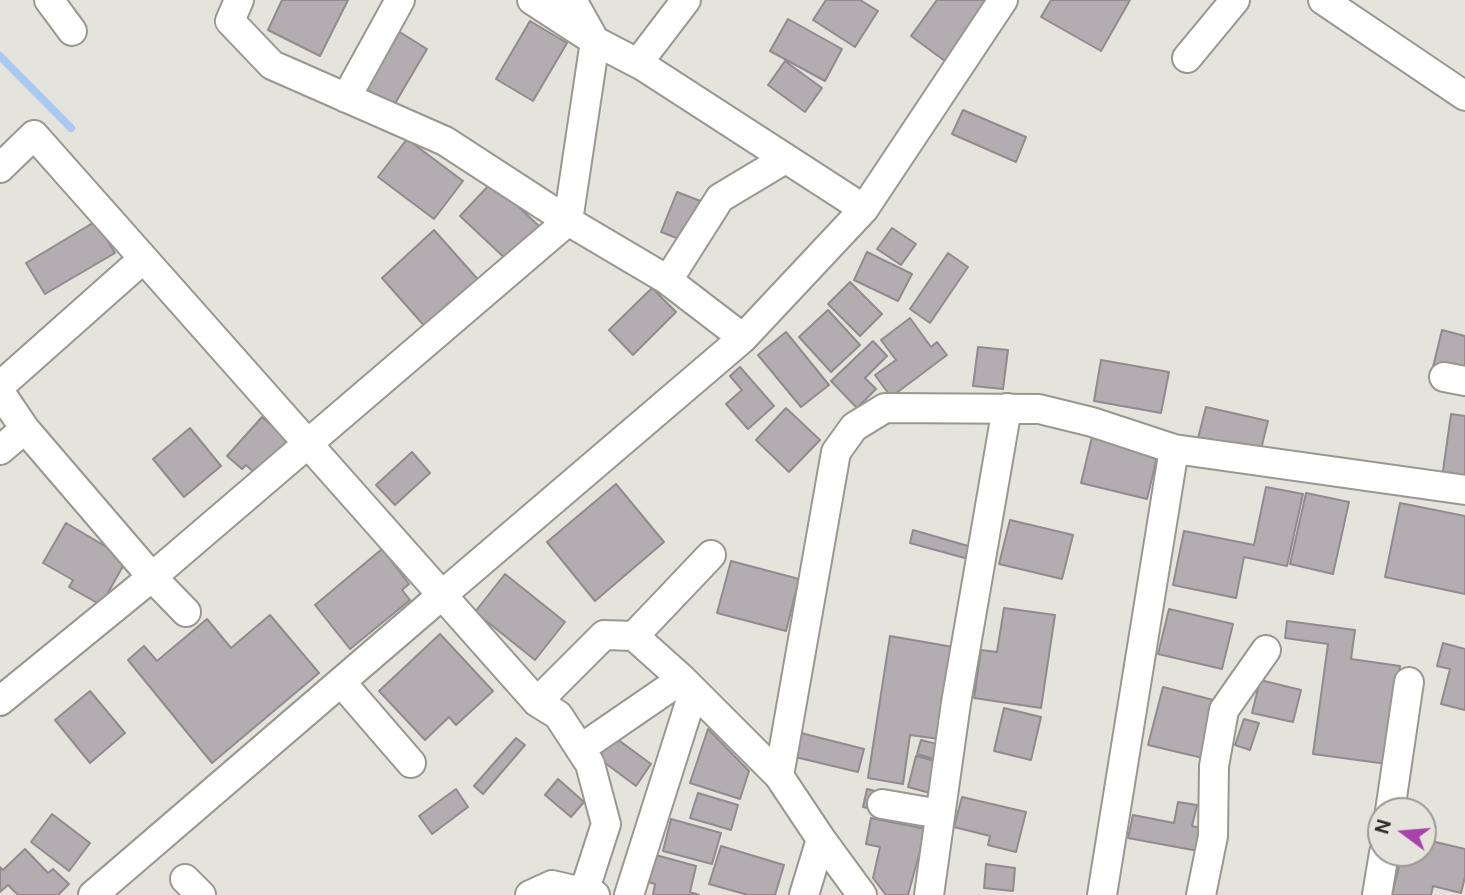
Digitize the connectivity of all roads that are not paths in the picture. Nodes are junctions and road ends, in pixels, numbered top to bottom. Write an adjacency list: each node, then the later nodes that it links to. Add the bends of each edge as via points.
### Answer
1 (49, 0): 10 (street)
2 (239, 0): 15 (street, via 230,21 272,65)
3 (400, 0): 15 (street)
4 (532, 0): 11 (street)
5 (572, 0): 11 (street)
6 (686, 0): 13 (street)
7 (1235, 0): 12 (street)
8 (1322, 0): 14 (street)
9 (1000, 1): 18 (street)
10 (72, 31)
11 (595, 41): 13 (street); 19 (street)
12 (1187, 58)
13 (638, 63): 16 (street)
14 (1465, 96)
15 (346, 98): 19 (street, via 445,141)
16 (785, 159): 18 (street); 21 (street, via 720,198)
17 (0, 168): 20 (street, via 34,135)
18 (864, 209): 22 (street)
19 (568, 221): 21 (street); 27 (street)
20 (143, 260): 23 (street); 27 (street)
21 (668, 280): 22 (street)
22 (743, 338): 33 (street)
23 (0, 386)
24 (0, 392): 26 (street)
25 (1007, 408): 28 (street, via 1040,409); 44 (street, via 885,408 854,427 836,452); 47 (street)
26 (25, 429): 29 (street); 32 (street)
27 (306, 444): 32 (street); 33 (street)
28 (1174, 449): 30 (street); 57 (street)
29 (0, 450)
30 (1465, 491)
31 (711, 555): 35 (street)
32 (152, 577): 34 (street); 40 (street)
33 (442, 595): 37 (street); 41 (street)
34 (186, 612)
35 (634, 636): 39 (street); 41 (street, via 604,635)
36 (1266, 650): 58 (street, via 1224,710 1214,766 1213,836)
37 (341, 682): 43 (street); 51 (street)
38 (1409, 682): 45 (street)
39 (688, 686): 42 (street); 44 (street); 53 (street)
40 (0, 701)
41 (537, 702): 42 (street, via 558,715)
42 (580, 749): 50 (street, via 590,764 606,824)
43 (411, 763)
44 (779, 776): 48 (street)
45 (1392, 797)
46 (882, 804): 47 (street)
47 (940, 814): 56 (street)
48 (821, 839): 54 (street); 55 (street)
49 (1382, 867): 59 (street)
50 (590, 894): 52 (street, via 552,885)
51 (93, 895)
52 (530, 895)
53 (629, 895)
54 (804, 895)
55 (862, 895)
56 (929, 895)
57 (1102, 895)
58 (1201, 895)
59 (1377, 895)

